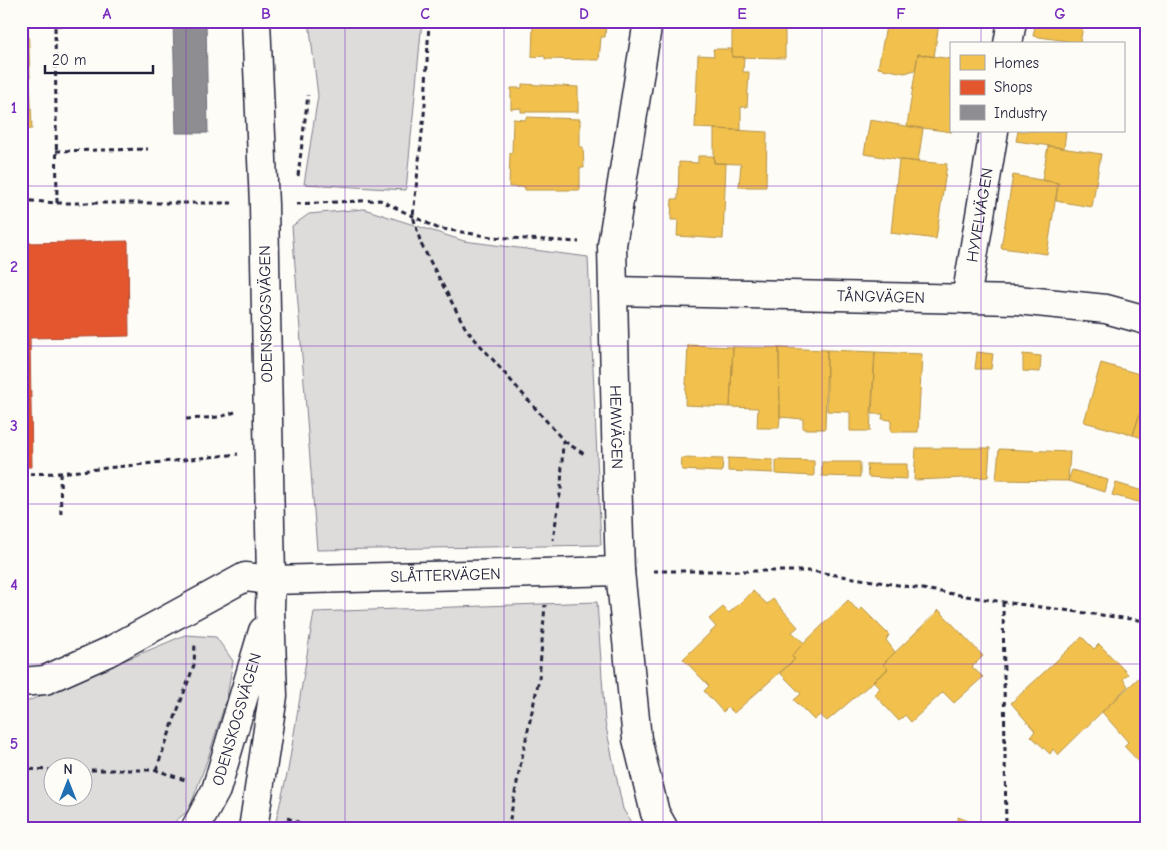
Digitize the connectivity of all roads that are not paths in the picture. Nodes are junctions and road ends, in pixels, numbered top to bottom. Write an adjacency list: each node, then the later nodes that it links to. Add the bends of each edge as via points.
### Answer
1 (256, 21): 10 (street, ODENSKOGSVÄGEN, via 264,206)
2 (648, 21): 6 (street, HEMVÄGEN, via 612,244)
3 (1012, 21): 4 (street)
4 (1008, 42)
5 (994, 132): 7 (street, HYVELVÄGEN)
6 (613, 291): 7 (street, TÅNGVÄGEN); 9 (street, HEMVÄGEN)
7 (966, 298): 8 (street, TÅNGVÄGEN, via 1106,309)
8 (1146, 320)
9 (620, 571): 10 (street, SLÅTTERVÄGEN); 15 (street, HEMVÄGEN, via 637,739 655,813)
10 (271, 580): 11 (street, ODENSKOGSVÄGEN); 12 (street, SLÅTTERVÄGEN, via 245,577 108,652 45,680)
11 (270, 608): 13 (street, ODENSKOGSVÄGEN, via 216,790); 14 (street, ODENSKOGSVÄGEN, via 273,696)
12 (21, 682)
13 (195, 829)
14 (253, 829)
15 (664, 829)

